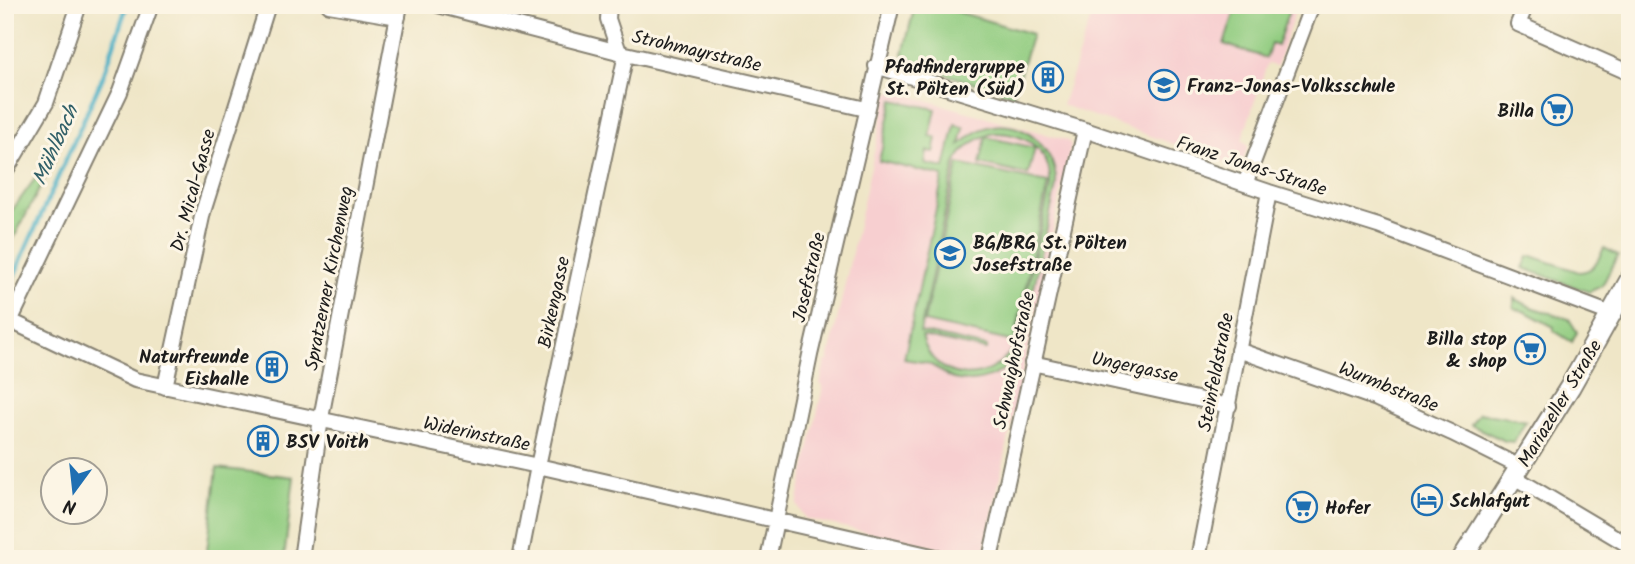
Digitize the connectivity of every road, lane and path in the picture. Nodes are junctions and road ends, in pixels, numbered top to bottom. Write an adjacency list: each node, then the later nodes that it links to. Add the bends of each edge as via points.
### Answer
1 (79, 5): 16 (street, via 46,103)
2 (151, 5): 23 (street, Widerinstraße, via 120,92 12,318 19,326 135,380)
3 (268, 5): 23 (street, Dr. Mical-Gasse, via 203,212)
4 (329, 5): 10 (street)
5 (438, 5): 11 (street, Strohmayrstraße)
6 (610, 5): 11 (street, via 608,19)
7 (891, 5): 12 (street, Josefstraße)
8 (1312, 5): 17 (street)
9 (1526, 5): 13 (street, via 1518,24)
10 (399, 11): 25 (street, Spratzerner Kirchenweg)
11 (622, 53): 14 (street, Strohmayrstraße); 26 (street, Birkengasse)
12 (876, 66): 14 (street, Josefstraße); 15 (street, Franz Jonas-Straße)
13 (1630, 73)
14 (866, 109): 28 (street, Josefstraße)
15 (1085, 130): 17 (street, Franz Jonas-Straße); 22 (street, Schwaighofstraße)
16 (5, 172)
17 (1245, 184): 18 (street, Franz Jonas-Straße)
18 (1269, 192): 20 (street, Franz Jonas-Straße, via 1378,226); 21 (street, Steinfeldstraße)
19 (1630, 280): 20 (main road, Mariazeller Straße)
20 (1611, 314): 27 (main road, Mariazeller Straße)
21 (1238, 350): 24 (street, Steinfeldstraße); 27 (street, Wurmbstraße, via 1377,399 1452,433)
22 (1032, 363): 24 (street, Ungergasse); 34 (street, Schwaighofstraße)
23 (165, 387): 25 (street, Widerinstraße)
24 (1229, 406): 35 (street, Steinfeldstraße)
25 (321, 418): 26 (street, Widerinstraße); 30 (street, Spratzerner Kirchenweg)
26 (538, 466): 28 (street, Widerinstraße); 31 (street, Birkengasse)
27 (1517, 472): 29 (street, Wurmbstraße); 36 (main road, Mariazeller Straße)
28 (776, 521): 32 (street, Josefstraße); 33 (street, Widerinstraße)
29 (1630, 546)
30 (301, 559)
31 (520, 559)
32 (768, 559)
33 (945, 559)
34 (990, 559)
35 (1198, 559)
36 (1462, 559)

